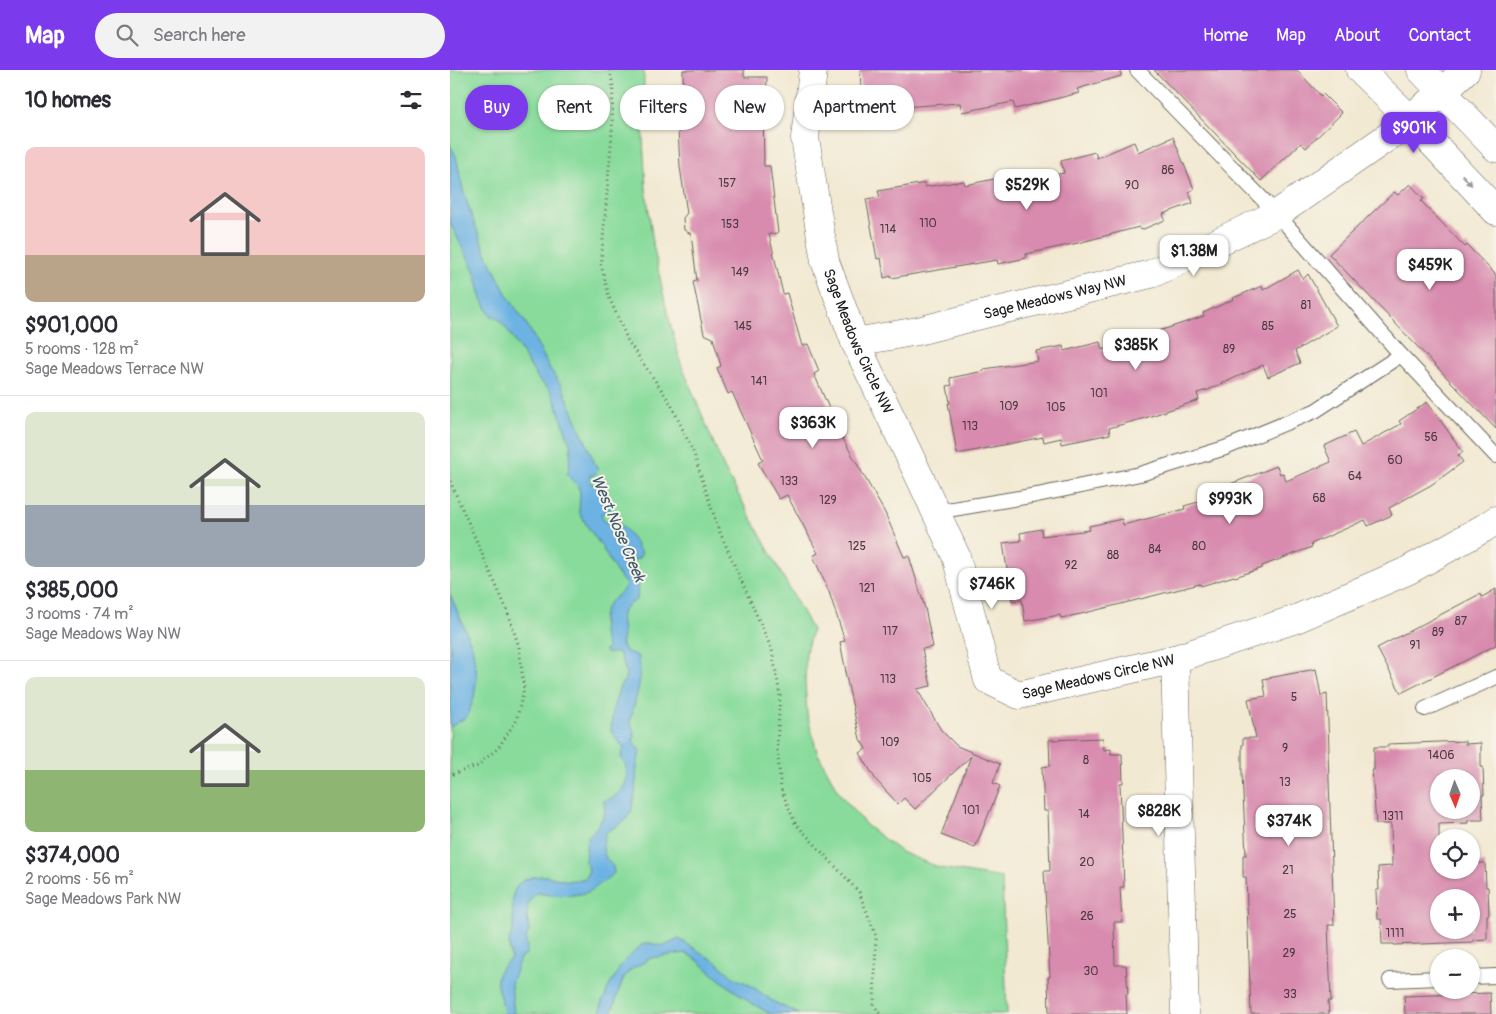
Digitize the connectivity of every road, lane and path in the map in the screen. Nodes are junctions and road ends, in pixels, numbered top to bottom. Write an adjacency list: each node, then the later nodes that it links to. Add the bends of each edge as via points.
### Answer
1 (610, 70): 26 (path, via 612,132 600,264 609,297 628,341 671,404 694,454 718,528 772,650 780,695 777,746 781,789 795,823 859,892 876,936 874,1006)
2 (813, 70): 12 (street, Sage Meadows Circle NW, via 805,138 825,261)
3 (1137, 70): 11 (lane)
4 (1360, 70): 8 (street)
5 (1421, 70): 7 (street)
6 (1466, 70): 7 (street, Sage Meadows Way NW)
7 (1443, 91): 8 (street, Sage Meadows Way NW); 9 (street)
8 (1410, 119): 10 (street, one-way to 10); 11 (street, Sage Meadows Way NW)
9 (1496, 148)
10 (1496, 211)
11 (1276, 214): 12 (street, Sage Meadows Way NW, via 1151,274 918,331); 13 (lane)
12 (855, 342): 16 (street, Sage Meadows Circle NW)
13 (1401, 355): 14 (lane); 16 (lane, via 1315,411 1226,448 1140,474)
14 (1496, 456)
15 (450, 481): 21 (path, via 508,610 519,647 524,689 516,721 498,748 477,766)
16 (935, 512): 18 (street, Sage Meadows Circle NW, via 956,556 988,680 1019,695)
17 (1496, 520): 18 (street, Sage Meadows Circle NW, via 1399,575 1296,619)
18 (1175, 659): 27 (street)
19 (1496, 677): 20 (lane)
20 (1425, 710)
21 (450, 775)
22 (1496, 976): 23 (lane)
23 (1480, 977)
24 (1430, 978): 25 (lane)
25 (1390, 980)
26 (880, 1014)
27 (1185, 1014)

